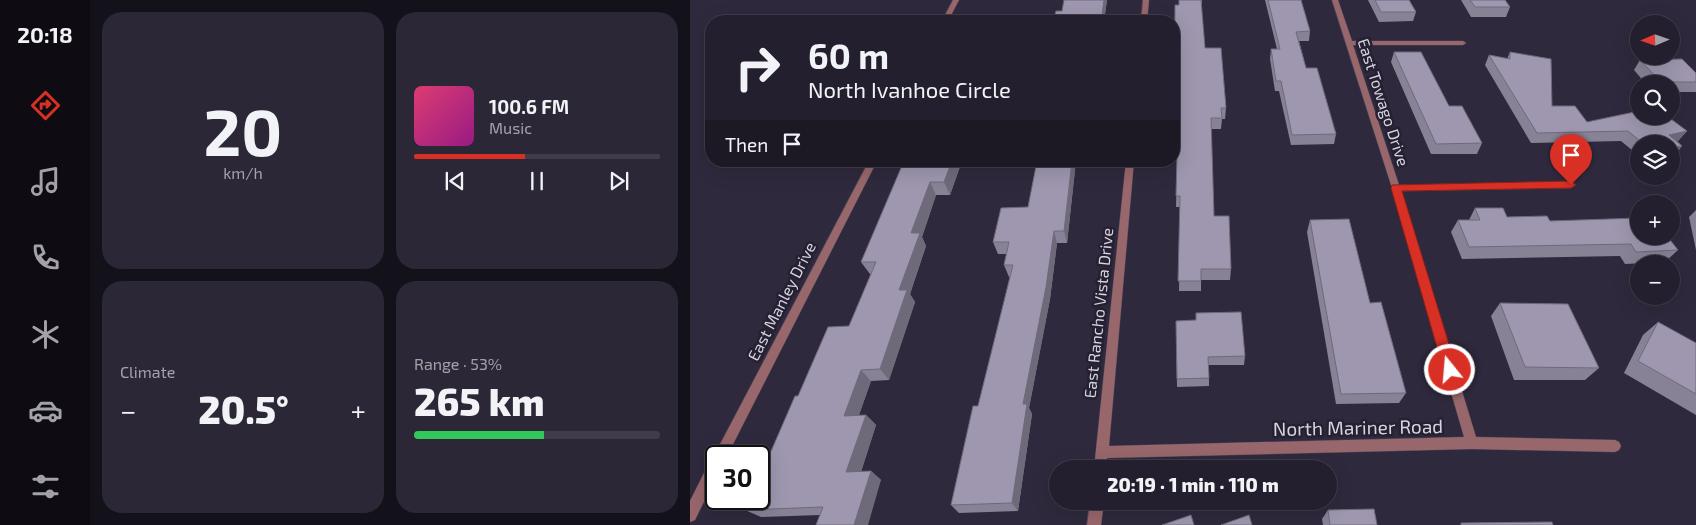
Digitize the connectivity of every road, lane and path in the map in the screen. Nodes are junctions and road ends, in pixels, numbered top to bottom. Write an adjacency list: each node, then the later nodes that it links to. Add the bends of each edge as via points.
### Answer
1 (956, 0): 4 (street)
2 (1146, 0): 5 (street)
3 (1335, 0): 6 (street, East Towago Drive)
4 (948, 15)
5 (1145, 15)
6 (1349, 43): 7 (street); 11 (street, East Towago Drive)
7 (1462, 44)
8 (870, 167): 13 (street, East Manley Drive)
9 (1129, 167): 15 (street, East Rancho Vista Drive)
10 (1571, 185): 11 (street)
11 (1396, 188): 12 (street, East Towago Drive)
12 (1472, 444): 14 (street, North Mariner Road); 15 (street, North Mariner Road)
13 (726, 445)
14 (1615, 446)
15 (1102, 452): 16 (street, East Rancho Vista Drive)
16 (1101, 460)
17 (705, 486): 19 (street)
18 (1096, 510): 20 (street)
19 (690, 515)
20 (1094, 525)

